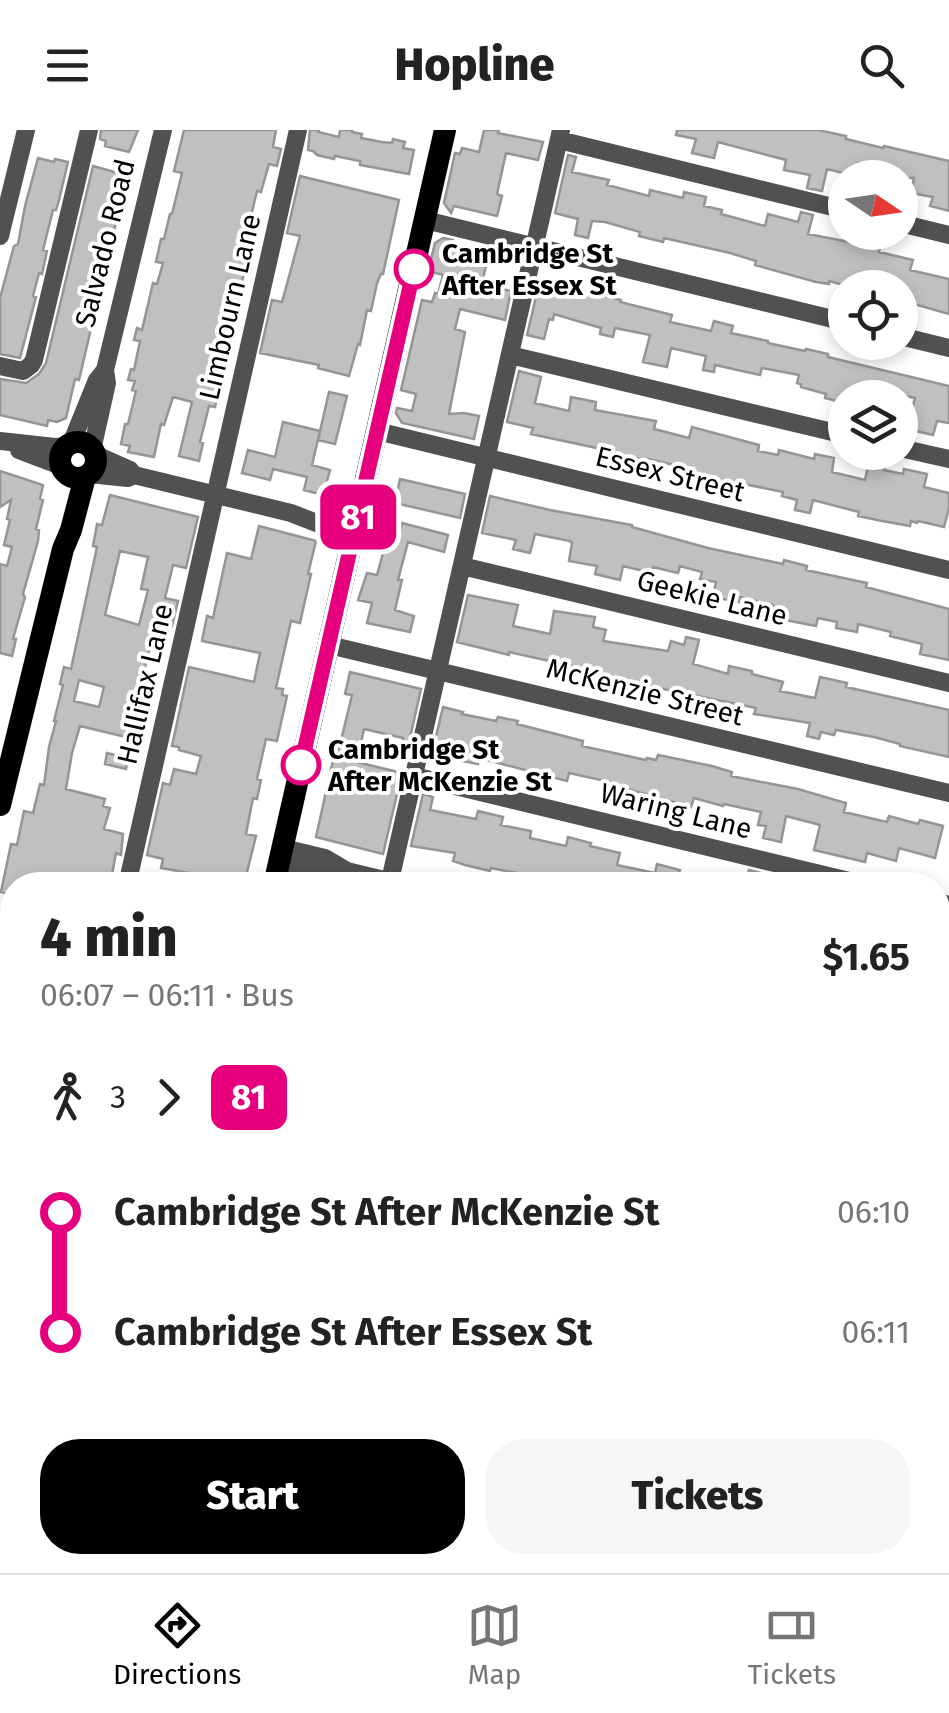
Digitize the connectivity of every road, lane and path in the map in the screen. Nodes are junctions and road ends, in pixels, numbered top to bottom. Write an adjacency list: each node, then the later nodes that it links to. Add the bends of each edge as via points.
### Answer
1 (26, 130): 11 (street)
2 (90, 130): 17 (street, via 34,360 22,371)
3 (163, 130): 23 (street, Salvado Road, via 107,383)
4 (298, 130): 25 (street, Limbourn Lane)
5 (445, 130): 8 (main road)
6 (560, 135): 7 (street); 12 (street)
7 (828, 206)
8 (425, 220): 12 (street); 19 (main road)
9 (918, 227): 10 (street)
10 (949, 235)
11 (0, 236)
12 (535, 246): 13 (street); 16 (street)
13 (828, 318)
14 (918, 340): 15 (street)
15 (949, 348)
16 (510, 355): 18 (street); 22 (street)
17 (0, 366)
18 (828, 431)
19 (377, 432): 22 (street, Essex Street); 26 (main road)
20 (6, 442): 23 (street)
21 (918, 452): 24 (street)
22 (487, 458): 27 (street); 28 (street, Essex Street)
23 (78, 460): 25 (street); 34 (main road, Salvado Road, via 71,530)
24 (949, 460)
25 (216, 495): 26 (street, via 327,527); 36 (street, Hallifax Lane)
26 (355, 527): 29 (main road)
27 (462, 566): 30 (street); 31 (street, Geekie Lane)
28 (949, 570)
29 (328, 645): 30 (street, McKenzie Street); 35 (main road)
30 (438, 670): 32 (street); 33 (street, McKenzie Street)
31 (949, 683)
32 (414, 776): 40 (street); 41 (street, Waring Lane)
33 (949, 794)
34 (0, 806)
35 (279, 865): 37 (street)
36 (131, 872)
37 (322, 872)
38 (322, 872): 39 (street)
39 (353, 872)
40 (397, 872)
41 (812, 872)

